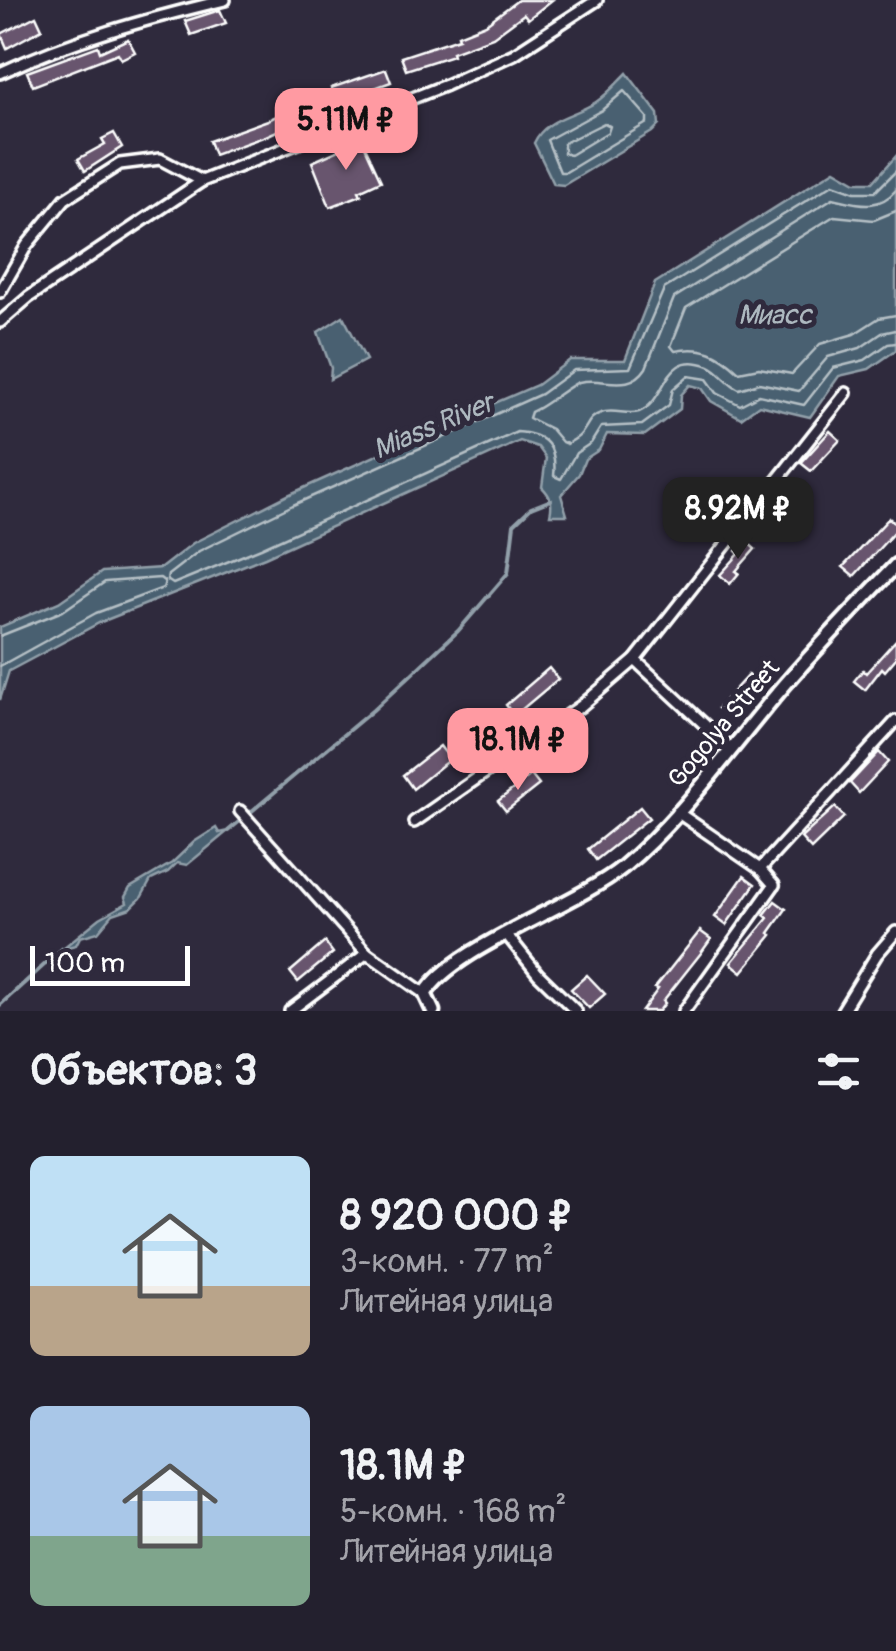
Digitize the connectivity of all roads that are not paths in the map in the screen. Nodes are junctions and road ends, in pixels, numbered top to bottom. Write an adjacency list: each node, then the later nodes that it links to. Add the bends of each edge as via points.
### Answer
1 (226, 0): 3 (street, via 55,47)
2 (596, 0): 4 (street, via 497,62)
3 (0, 74)
4 (202, 181): 5 (street, via 160,159 120,164 65,199); 6 (street)
5 (0, 292)
6 (0, 322)
7 (846, 392): 9 (street)
8 (896, 566): 11 (street, Gogolya Street)
9 (635, 660): 11 (street); 14 (street, via 581,706)
10 (896, 721): 15 (street)
11 (732, 750): 13 (street, Gogolya Street)
12 (240, 811): 18 (street)
13 (677, 812): 15 (street); 17 (street, Gogolya Street, via 626,865)
14 (414, 822)
15 (760, 868): 23 (street, via 774,884)
16 (896, 932): 24 (street)
17 (508, 935): 19 (street, Gogolya Street, via 443,973); 22 (street)
18 (367, 954): 19 (street); 20 (street)
19 (425, 994): 21 (street)
20 (290, 1011)
21 (434, 1011)
22 (576, 1011)
23 (684, 1011)
24 (842, 1011)

